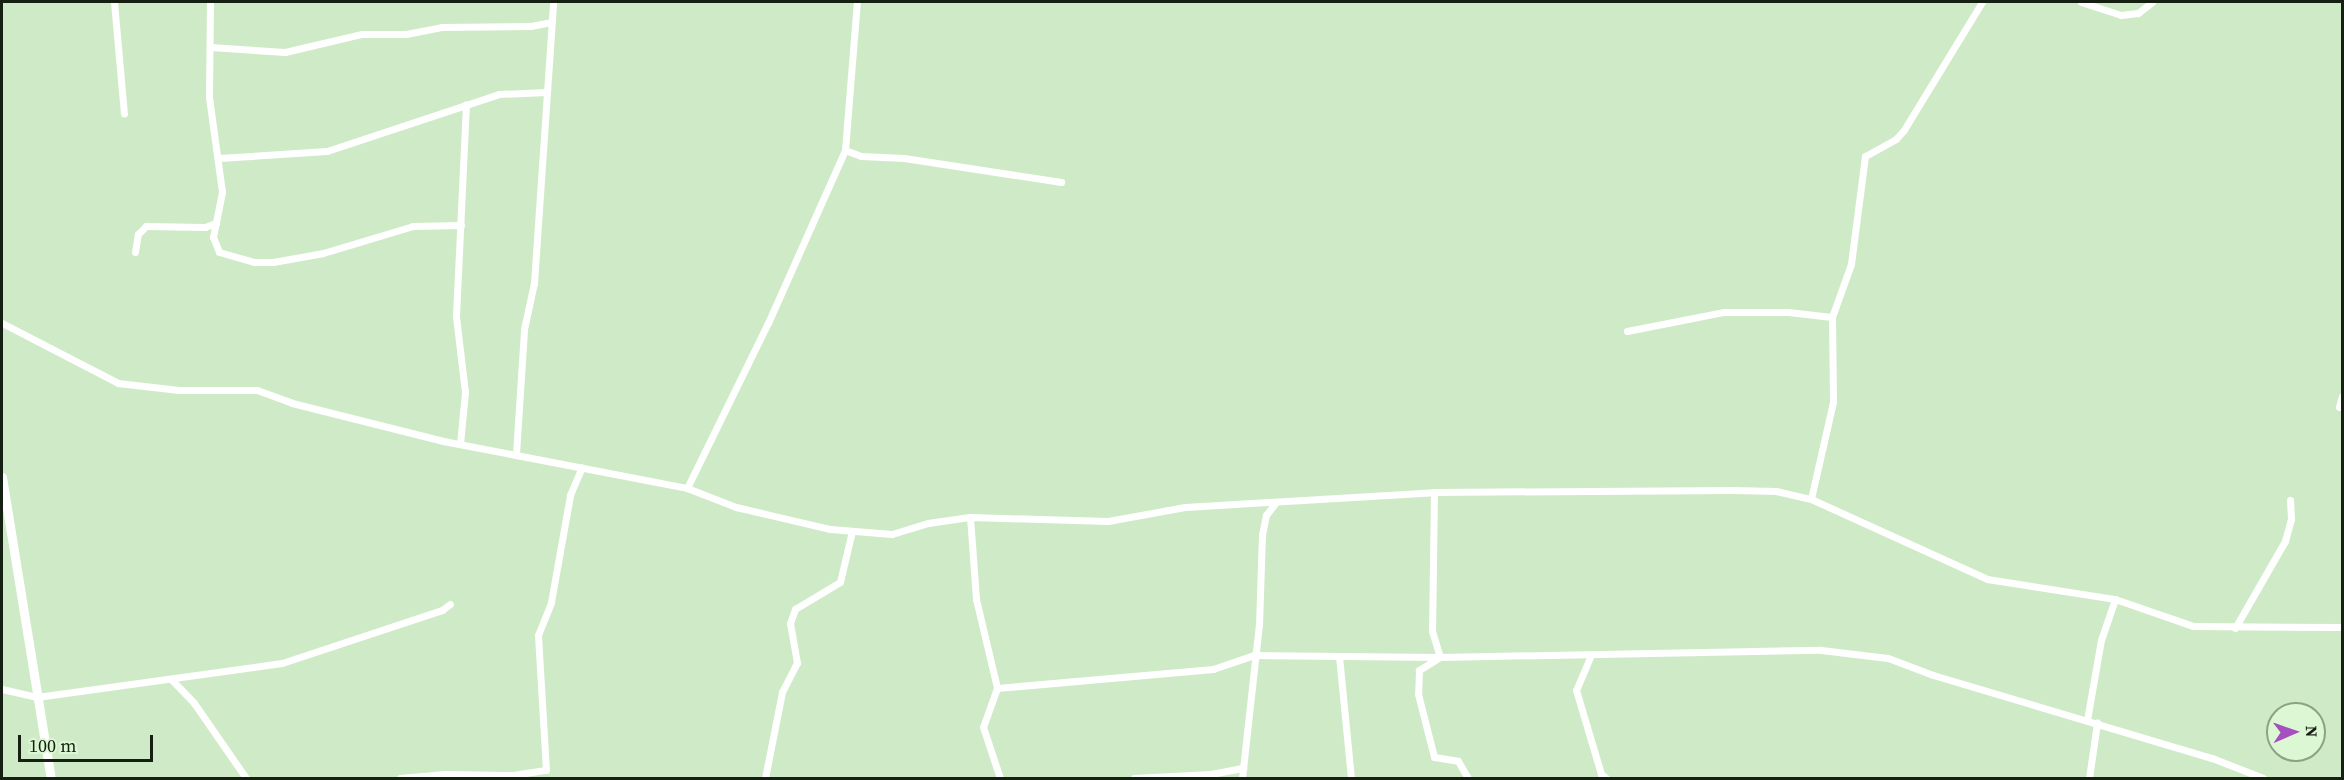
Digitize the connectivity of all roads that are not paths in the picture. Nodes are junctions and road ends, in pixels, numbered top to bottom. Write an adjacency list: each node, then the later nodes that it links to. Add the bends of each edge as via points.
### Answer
1 (114, 2): 12 (street)
2 (210, 2): 9 (street)
3 (553, 2): 8 (street)
4 (857, 2): 13 (street)
5 (1982, 2): 21 (street, via 1904,129 1896,139 1873,148 1865,156 1851,264)
6 (2081, 2): 7 (street, via 2121,15 2138,13)
7 (2152, 2)
8 (550, 22): 9 (street, via 531,26 441,27 399,35 362,34 285,52); 10 (street)
9 (210, 47): 14 (street, via 210,116)
10 (546, 92): 11 (street, via 506,93); 27 (street, via 534,283 524,329)
11 (466, 104): 14 (street, via 327,151); 17 (street)
12 (124, 114)
13 (845, 150): 15 (street, via 861,156 915,159); 30 (street, via 768,323)
14 (219, 158): 16 (street, via 222,201)
15 (1061, 182)
16 (216, 223): 18 (street); 19 (street)
17 (461, 225): 19 (street, via 413,226 323,253 273,262 254,262 219,252); 26 (street, via 456,316 465,392)
18 (205, 227): 19 (street); 20 (street, via 146,226 138,234)
19 (213, 237)
20 (135, 252)
21 (1832, 317): 23 (street, via 1724,312); 32 (street, via 1832,414)
22 (2, 323): 26 (street, via 118,383 179,390 257,390 292,403)
23 (1628, 331)
24 (2343, 396): 25 (street)
25 (2339, 407)
26 (460, 444): 27 (street)
27 (516, 454): 28 (street)
28 (582, 467): 30 (street); 56 (street, via 570,495 551,602 538,635 546,770 513,775)
29 (2, 477): 50 (street)
30 (687, 488): 38 (street, via 736,507)
31 (1434, 492): 32 (street, via 1733,490 1776,491); 34 (street); 46 (street, via 1432,631)
32 (1811, 499): 39 (street, via 1987,579)
33 (2290, 500): 42 (street, via 2291,519 2284,541)
34 (1276, 502): 35 (street); 36 (street)
35 (1258, 503): 36 (street); 37 (street, via 1185,507 1108,520)
36 (1266, 515): 43 (street)
37 (970, 517): 38 (street, via 928,523 892,534); 48 (street, via 976,599)
38 (852, 531): 57 (street, via 840,582 795,609 790,622 797,663 782,692)
39 (2115, 599): 42 (street, via 2193,626); 51 (street, via 2101,640)
40 (450, 604): 47 (street, via 442,610 282,663)
41 (2343, 627): 42 (street)
42 (2235, 628)
43 (1254, 655): 45 (street); 48 (street, via 1213,669); 53 (street)
44 (1591, 655): 46 (street); 51 (street, via 1821,650 1888,658); 63 (street, via 1576,690 1601,774)
45 (1339, 656): 46 (street); 61 (street)
46 (1440, 657): 62 (street, via 1419,670 1418,694 1426,730 1434,757 1458,761)
47 (171, 679): 50 (street); 55 (street, via 194,703)
48 (997, 688): 58 (street, via 983,727)
49 (2, 689): 50 (street)
50 (37, 697): 54 (street)
51 (2086, 720): 52 (street)
52 (2097, 723): 64 (street); 65 (street)
53 (1244, 768): 59 (street); 60 (street)
54 (51, 778)
55 (246, 778)
56 (402, 778)
57 (765, 778)
58 (1000, 778)
59 (1134, 778)
60 (1242, 778)
61 (1351, 778)
62 (1468, 778)
63 (1606, 778)
64 (2089, 778)
65 (2263, 778)

